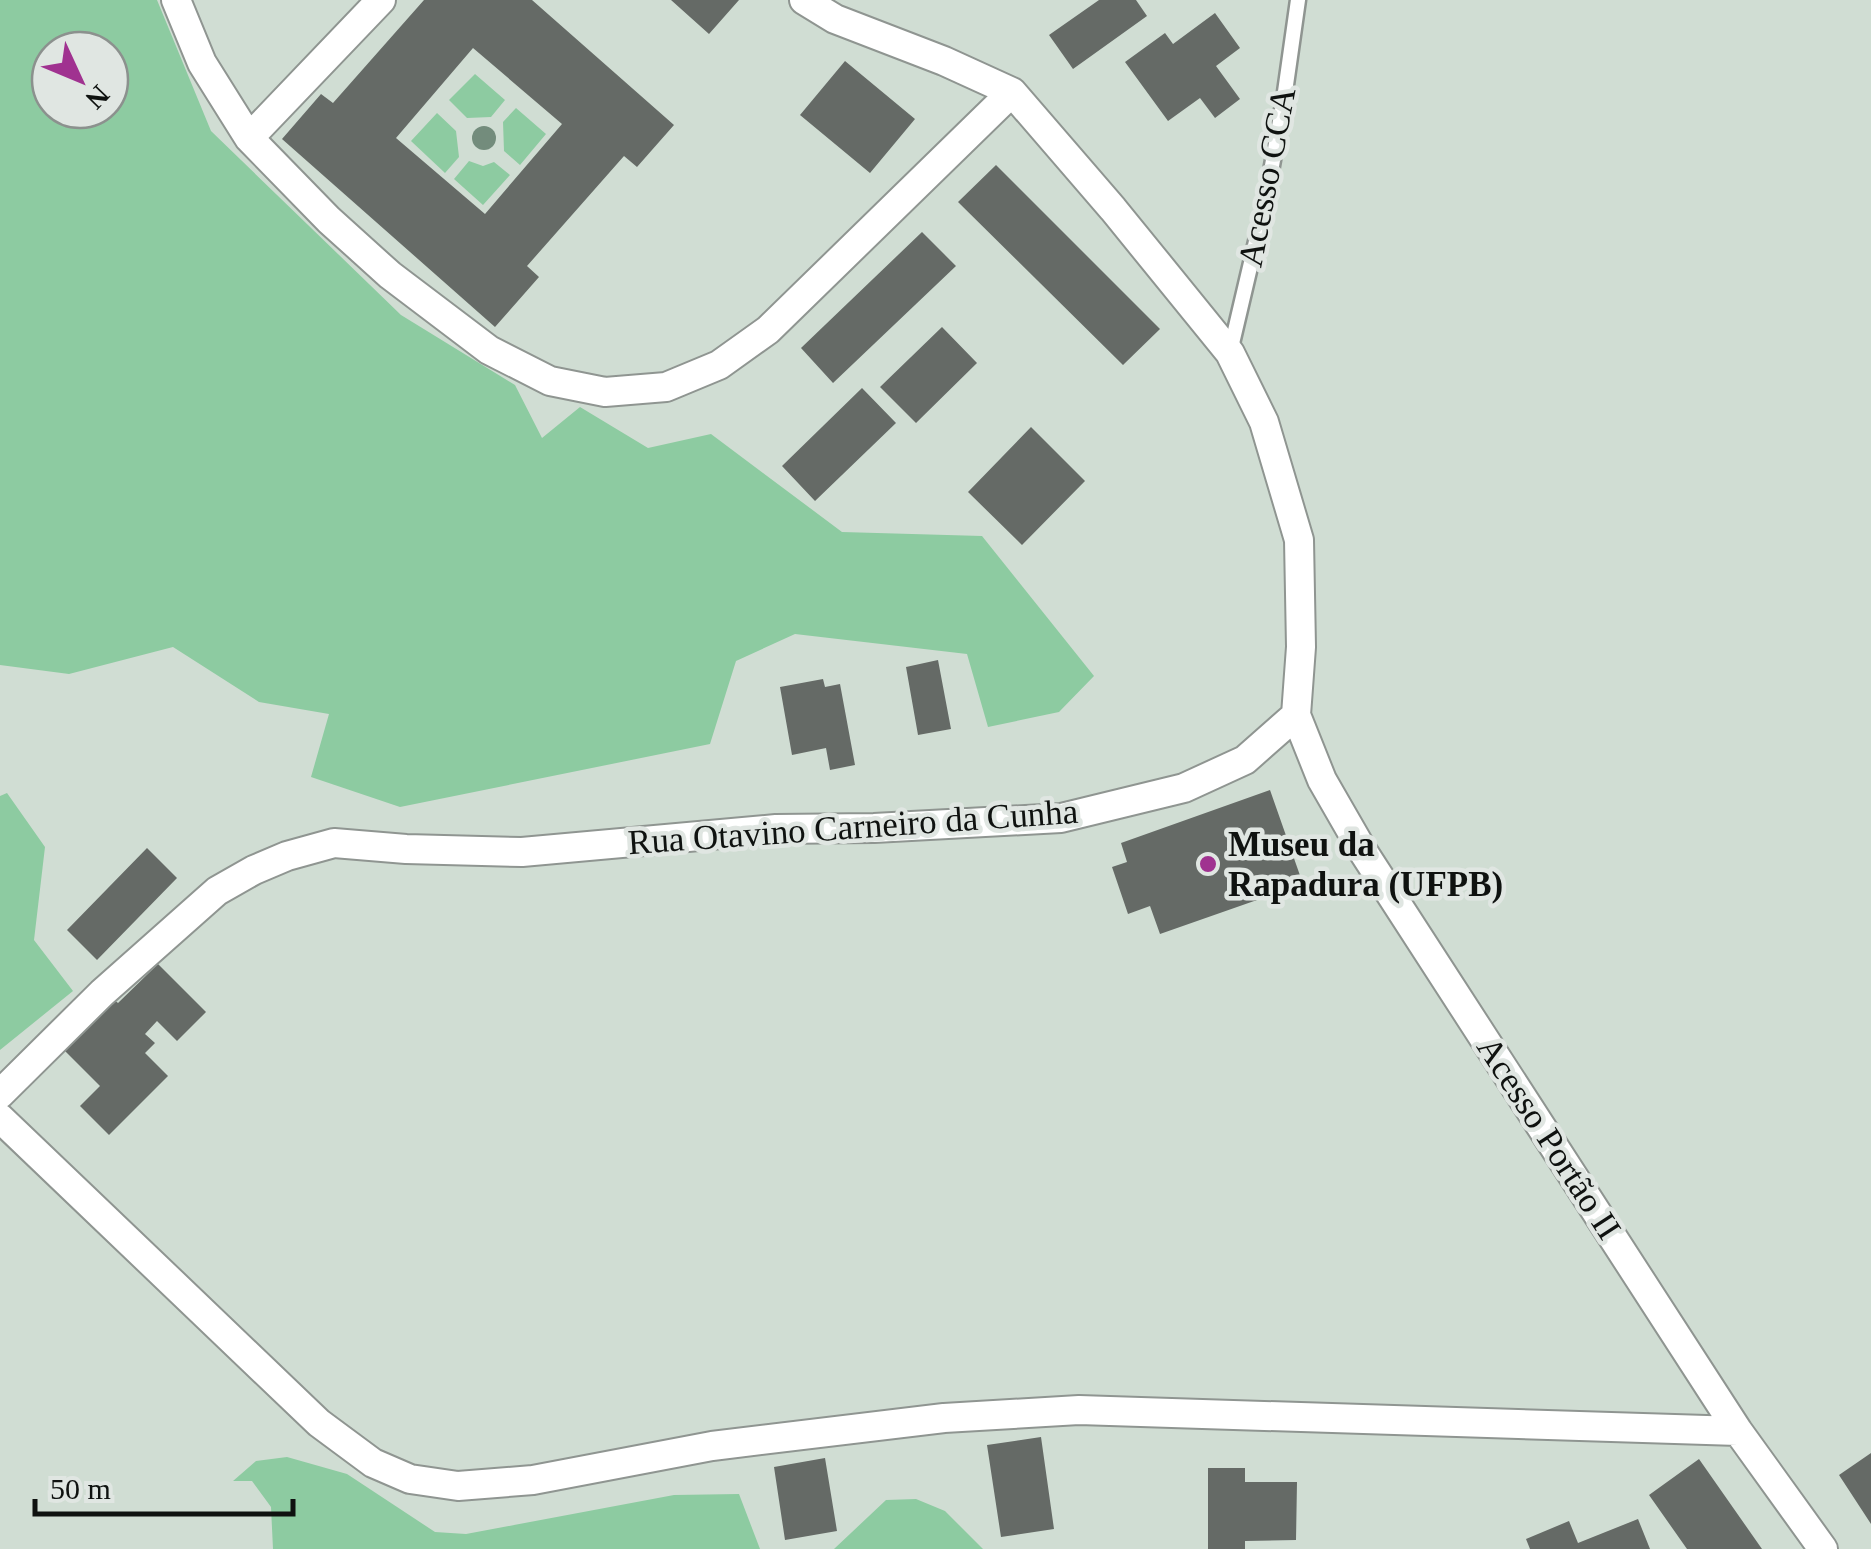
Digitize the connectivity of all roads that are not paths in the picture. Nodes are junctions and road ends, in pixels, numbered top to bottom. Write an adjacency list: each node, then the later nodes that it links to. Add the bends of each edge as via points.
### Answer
1 (176, 0): 6 (street, via 202,64)
2 (381, 0): 6 (street)
3 (804, 0): 5 (street)
4 (1298, 0): 7 (lane, Acesso CCA, via 1266,199)
5 (1012, 92): 6 (street, via 768,330 718,366 666,387 606,392 550,381 488,350 390,275); 7 (street)
6 (249, 138)
7 (1230, 353): 8 (street, via 1264,422 1299,540)
8 (1296, 715): 9 (street, Rua Otavino Carneiro da Cunha, via 1245,760 1184,788 1061,818 776,829 522,852 334,843 287,856 217,891); 11 (street, Acesso Portão II, via 1322,780 1364,853)
9 (0, 1094)
10 (0, 1118): 11 (street, via 320,1422 373,1463 410,1480 458,1486 533,1480 731,1444 944,1418 1079,1410)
11 (1738, 1430): 12 (street, Acesso Portão II)
12 (1823, 1549)

